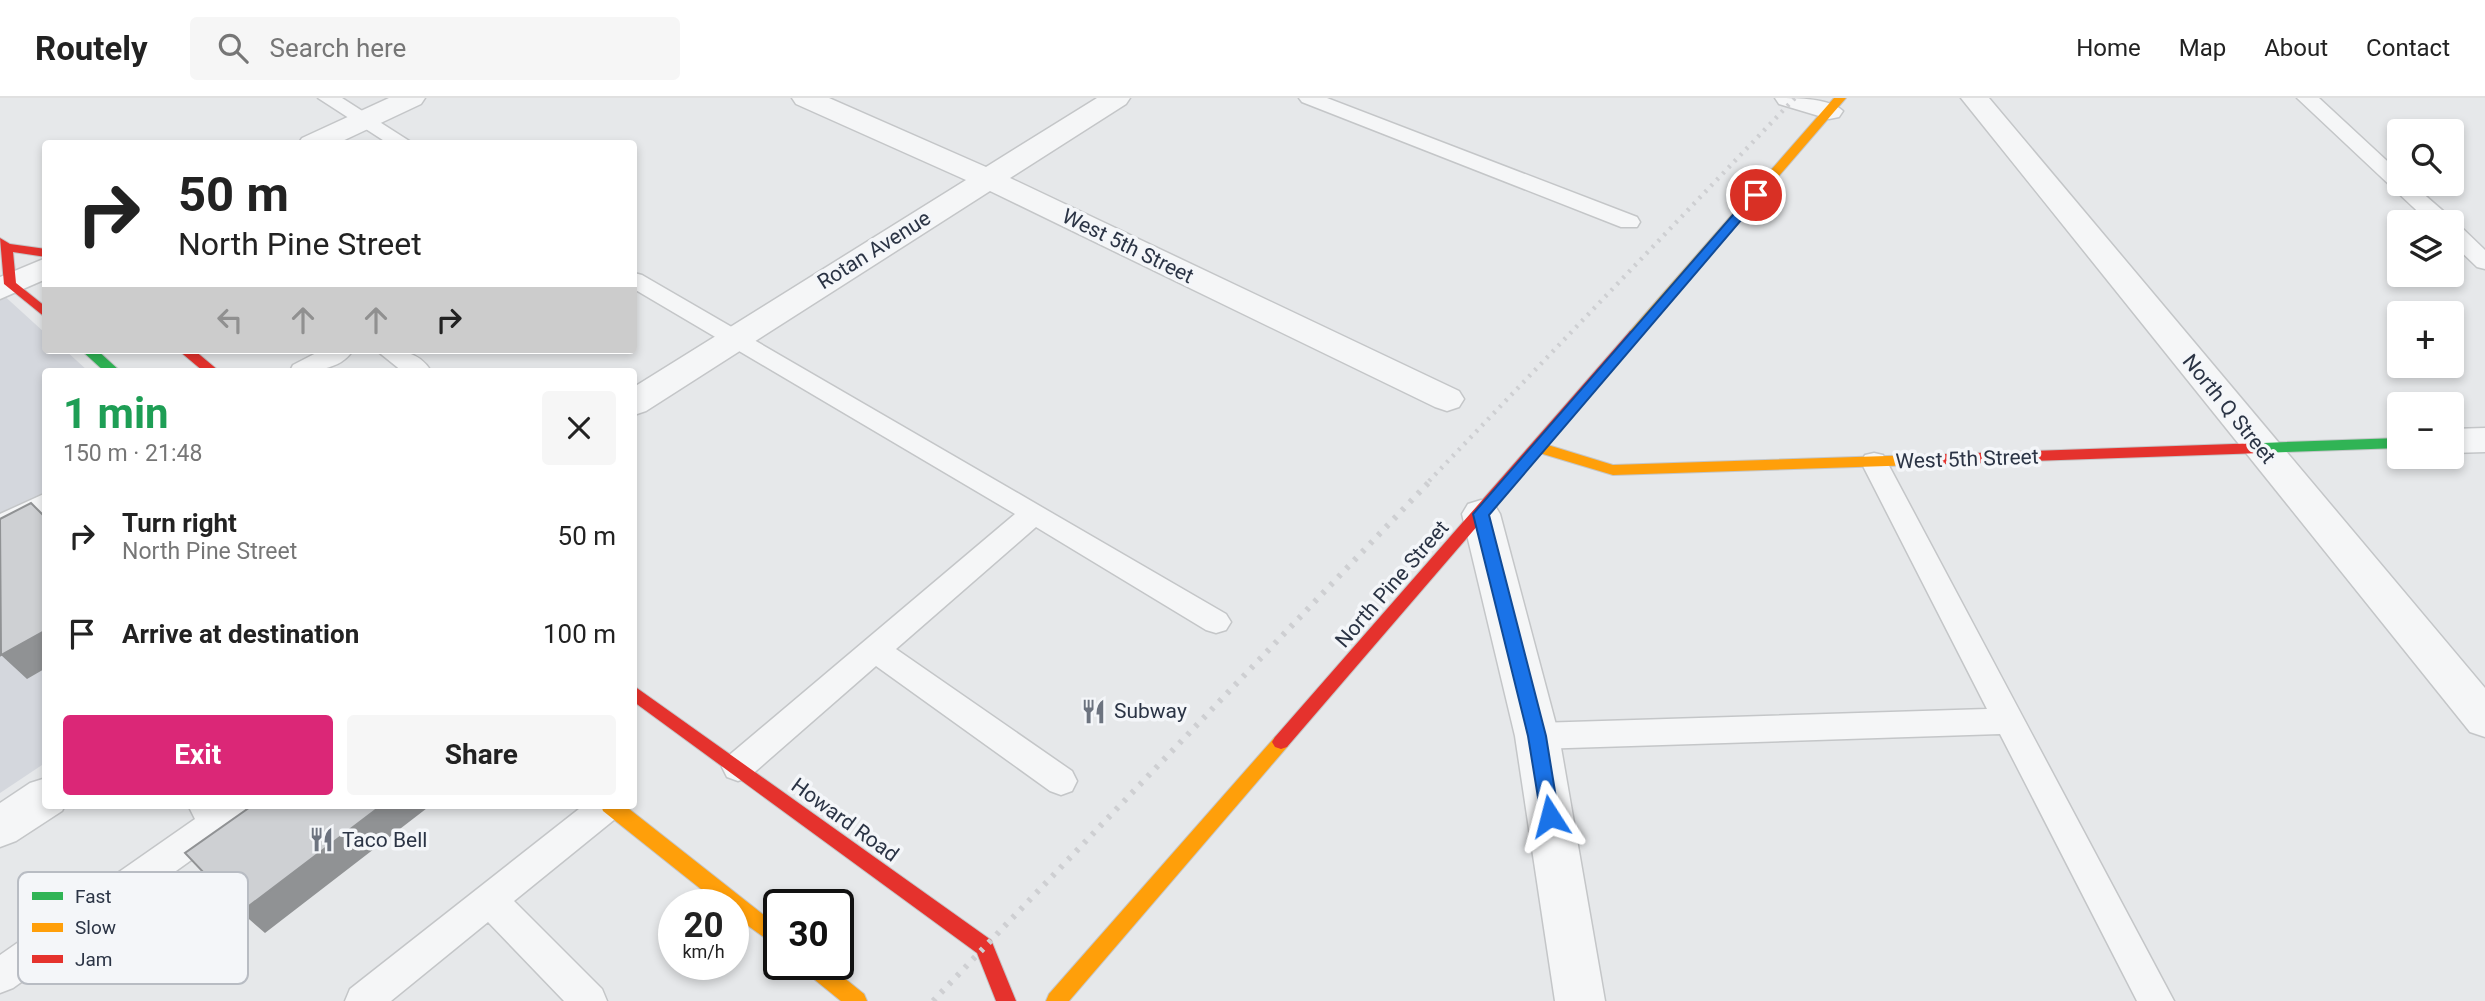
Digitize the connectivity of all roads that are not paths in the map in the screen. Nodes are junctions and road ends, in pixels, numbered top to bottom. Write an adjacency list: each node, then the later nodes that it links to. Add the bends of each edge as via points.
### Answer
1 (328, 98): 10 (lane)
2 (411, 98): 10 (street)
3 (806, 98): 14 (street, West 5th Street)
4 (1116, 98): 14 (street, Rotan Avenue)
5 (1309, 98): 17 (lane)
6 (1789, 98): 9 (street)
7 (1975, 98): 41 (street, North Q Street)
8 (2308, 98): 13 (lane)
9 (1834, 105): 40 (main road, North Pine Street)
10 (364, 119): 11 (street); 12 (lane)
11 (320, 140)
12 (398, 140)
13 (2387, 171)
14 (986, 178): 26 (street, Rotan Avenue); 35 (street, West 5th Street)
15 (2414, 196): 16 (lane)
16 (2429, 210)
17 (1629, 222)
18 (2464, 242): 21 (lane)
19 (3, 244): 20 (main road); 24 (main road)
20 (42, 252)
21 (2485, 262)
22 (42, 269): 24 (street)
23 (637, 282): 26 (lane)
24 (5, 286): 25 (main road)
25 (42, 311)
26 (733, 339): 36 (street, Rotan Avenue); 44 (lane)
27 (93, 354): 31 (main road)
28 (190, 354): 32 (main road)
29 (334, 354): 33 (lane)
30 (394, 354): 34 (lane)
31 (109, 368)
32 (208, 368)
33 (308, 368)
34 (415, 368)
35 (1447, 399)
36 (637, 401)
37 (2485, 440): 38 (street)
38 (2464, 441)
39 (2387, 444): 41 (main road, West 5th Street)
40 (1538, 447): 42 (main road, West 5th Street, via 1613,470); 45 (main road, North Pine Street)
41 (2261, 449): 42 (main road, West 5th Street); 50 (street, North Q Street)
42 (1874, 462): 51 (lane)
43 (42, 505): 46 (lane)
44 (1034, 513): 47 (lane); 48 (lane)
45 (1481, 514): 52 (street); 70 (main road, North Pine Street)
46 (0, 526)
47 (1216, 622)
48 (874, 649): 53 (lane); 54 (lane)
49 (637, 695): 53 (main road, Howard Road)
50 (2485, 719)
51 (2010, 721): 52 (lane); 72 (lane)
52 (1537, 736): 71 (street)
53 (738, 768): 69 (main road, Howard Road, via 984,947)
54 (1061, 781)
55 (42, 800): 59 (street)
56 (604, 809): 61 (lane)
57 (614, 809): 62 (main road)
58 (221, 810): 60 (lane)
59 (0, 827)
60 (138, 872)
61 (489, 900): 66 (lane); 67 (lane)
62 (763, 926)
63 (18, 962): 64 (lane)
64 (0, 976)
65 (831, 980): 68 (main road)
66 (363, 1001)
67 (589, 1001)
68 (858, 1001)
69 (1006, 1001)
70 (1056, 1001)
71 (1580, 1001)
72 (2156, 1001)

